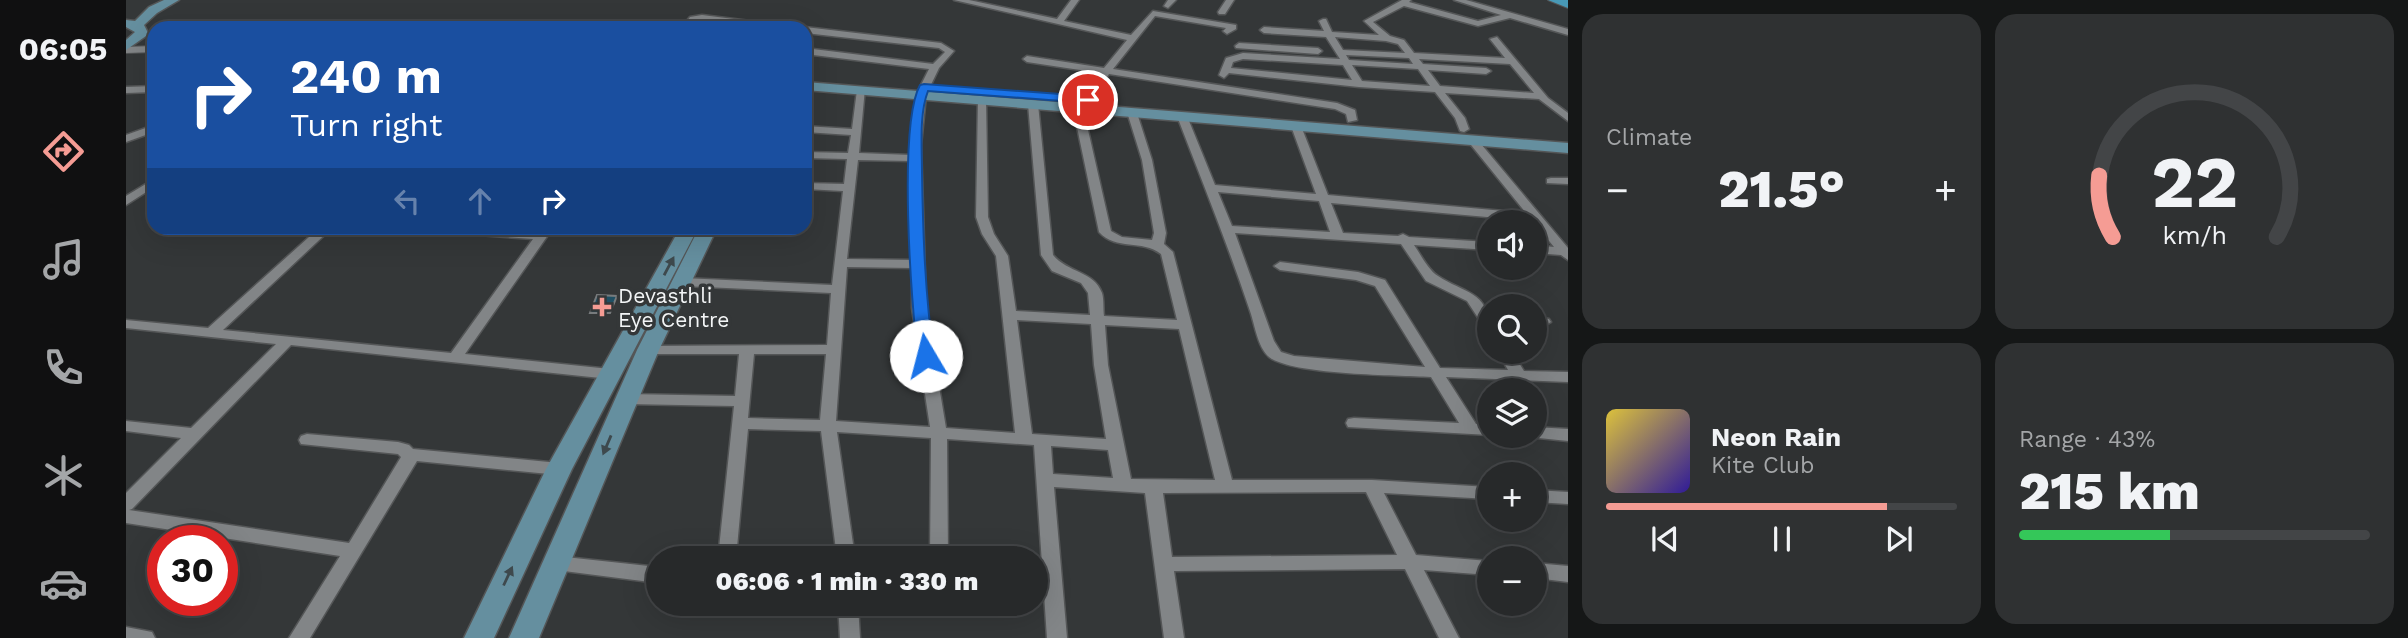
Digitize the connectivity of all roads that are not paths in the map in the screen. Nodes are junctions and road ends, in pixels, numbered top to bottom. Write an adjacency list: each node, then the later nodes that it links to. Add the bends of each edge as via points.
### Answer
1 (158, 0): 13 (main road)
2 (173, 0): 20 (main road, via 153,10)
3 (958, 0): 11 (street)
4 (1020, 0): 11 (street)
5 (1075, 0): 17 (street)
6 (1230, 0): 12 (street)
7 (1458, 0): 14 (street)
8 (1555, 0): 10 (main road)
9 (1405, 1): 14 (street, via 1478,24); 25 (street, via 1368,23)
10 (1568, 4)
11 (1014, 11): 17 (street)
12 (1222, 12)
13 (126, 13)
14 (1510, 15): 23 (street)
15 (691, 21): 16 (street)
16 (730, 21)
17 (1060, 21): 27 (street)
18 (1323, 21): 24 (street)
19 (1264, 30): 24 (street)
20 (139, 31): 29 (main road)
21 (812, 31): 37 (street, via 949,49)
22 (1227, 31): 27 (street, via 1233,27 1156,12)
23 (1568, 32)
24 (1329, 34): 25 (street); 32 (street)
25 (1387, 38): 33 (street, via 1402,42)
26 (1494, 39): 35 (street)
27 (1129, 41): 41 (street)
28 (1239, 46): 32 (street)
29 (126, 48): 30 (street)
30 (147, 49)
31 (812, 52): 37 (street)
32 (1340, 52): 33 (street); 36 (street)
33 (1413, 56): 35 (street); 38 (street)
34 (1027, 59): 41 (street)
35 (1513, 61): 51 (street)
36 (1346, 62): 38 (street); 39 (street, via 1236,56 1229,60); 43 (street)
37 (935, 67): 50 (street)
38 (1422, 67): 40 (street); 49 (street)
39 (1227, 70): 43 (street); 45 (street)
40 (1486, 71)
41 (1105, 73): 45 (street); 54 (street)
42 (812, 81): 50 (main road)
43 (1360, 84): 49 (street)
44 (812, 86): 48 (main road)
45 (1216, 88): 58 (street, via 1342,107 1351,112)
46 (147, 89): 47 (street)
47 (126, 90)
48 (862, 90): 50 (main road); 62 (street)
49 (1438, 90): 51 (street); 63 (street)
50 (922, 91): 52 (main road); 54 (main road); 69 (street)
51 (1542, 96): 57 (street)
52 (981, 100): 53 (main road); 98 (street, via 982,217 1002,257)
53 (1033, 104): 54 (main road); 99 (street, via 1047,255 1057,268 1092,286)
54 (1083, 104): 55 (main road); 58 (main road); 88 (street, via 1105,232 1111,238)
55 (1132, 112): 56 (main road); 88 (street, via 1149,172 1160,233)
56 (1182, 116): 59 (main road); 75 (street)
57 (1568, 118)
58 (1352, 120): 63 (main road)
59 (1296, 126): 63 (main road); 76 (street)
60 (812, 129): 62 (street)
61 (147, 130): 65 (street)
62 (856, 132): 68 (street)
63 (1468, 135): 64 (main road); 66 (main road); 78 (street)
64 (1568, 137)
65 (126, 138)
66 (1568, 148)
67 (812, 155): 68 (street)
68 (853, 157): 69 (street); 74 (street)
69 (916, 158): 93 (street)
70 (1551, 181): 71 (street)
71 (1568, 181)
72 (812, 186): 74 (street)
73 (147, 187): 77 (street)
74 (849, 188): 92 (street)
75 (1211, 188): 76 (street); 80 (street)
76 (1325, 199): 79 (street); 82 (street)
77 (126, 201)
78 (1530, 210)
79 (1477, 213)
80 (1227, 229): 82 (street); 109 (street, via 1275,354 1292,361)
81 (1547, 230): 91 (street)
82 (1337, 234): 87 (street)
83 (318, 235): 102 (street)
84 (542, 235): 107 (street)
85 (685, 235): 110 (main road, one-way to 85)
86 (705, 235): 95 (main road)
87 (1403, 239): 89 (street); 97 (street, via 1431,278)
88 (1157, 245): 101 (street, via 1167,252)
89 (1477, 245)
90 (1547, 252): 91 (street)
91 (1567, 254)
92 (841, 264): 93 (street); 96 (street)
93 (917, 264): 122 (street, via 919,308)
94 (1280, 266): 109 (street, via 1380,283)
95 (682, 282): 96 (street); 105 (main road)
96 (838, 289): 104 (street)
97 (1477, 305)
98 (1011, 315): 99 (street); 125 (street)
99 (1098, 320): 101 (street); 127 (street)
100 (126, 324): 102 (street)
101 (1184, 326): 134 (street)
102 (211, 333): 103 (street)
103 (287, 341): 107 (street); 121 (street)
104 (834, 349): 106 (street); 118 (street)
105 (648, 350): 106 (street); 113 (main road)
106 (747, 350): 114 (street)
107 (455, 358): 110 (street)
108 (1512, 364): 111 (street)
109 (1432, 370): 111 (street); 119 (street)
110 (610, 374): 129 (main road)
111 (1518, 374): 112 (street)
112 (1568, 377)
113 (627, 399): 114 (street); 145 (main road, one-way to 145)
114 (742, 401): 115 (street)
115 (740, 423): 118 (street); 140 (street)
116 (1354, 423): 119 (street)
117 (126, 426): 121 (street)
118 (828, 426): 122 (street); 141 (street)
119 (1471, 429): 120 (street)
120 (1477, 429)
121 (195, 434): 138 (street)
122 (939, 434): 125 (street); 142 (street)
123 (1547, 434): 124 (street)
124 (1568, 435)
125 (1033, 439): 127 (street); 130 (street)
126 (307, 440): 128 (street, via 398,448)
127 (1116, 445): 131 (street)
128 (408, 454): 129 (street); 143 (street, via 407,466)
129 (559, 469): 155 (main road, one-way to 129)
130 (1046, 480): 131 (street); 158 (street)
131 (1123, 485): 133 (street)
132 (1372, 486): 134 (street); 135 (street); 144 (street)
133 (1153, 487): 134 (street); 146 (street)
134 (1225, 487)
135 (1477, 492)
136 (1547, 497): 137 (street)
137 (1568, 498)
138 (126, 504)
139 (126, 516): 143 (street)
140 (728, 546)
141 (844, 546)
142 (939, 546)
143 (354, 551): 154 (street)
144 (1410, 562): 146 (street); 147 (street); 160 (street)
145 (556, 563): 149 (street); 156 (main road)
146 (1164, 564): 159 (street)
147 (1477, 567)
148 (1547, 572): 150 (street)
149 (646, 574)
150 (1568, 574)
151 (849, 616): 157 (street)
152 (126, 636): 153 (street)
153 (145, 638)
154 (299, 638)
155 (479, 638)
156 (524, 638)
157 (850, 638)
158 (1057, 638)
159 (1174, 638)
160 (1449, 638)

